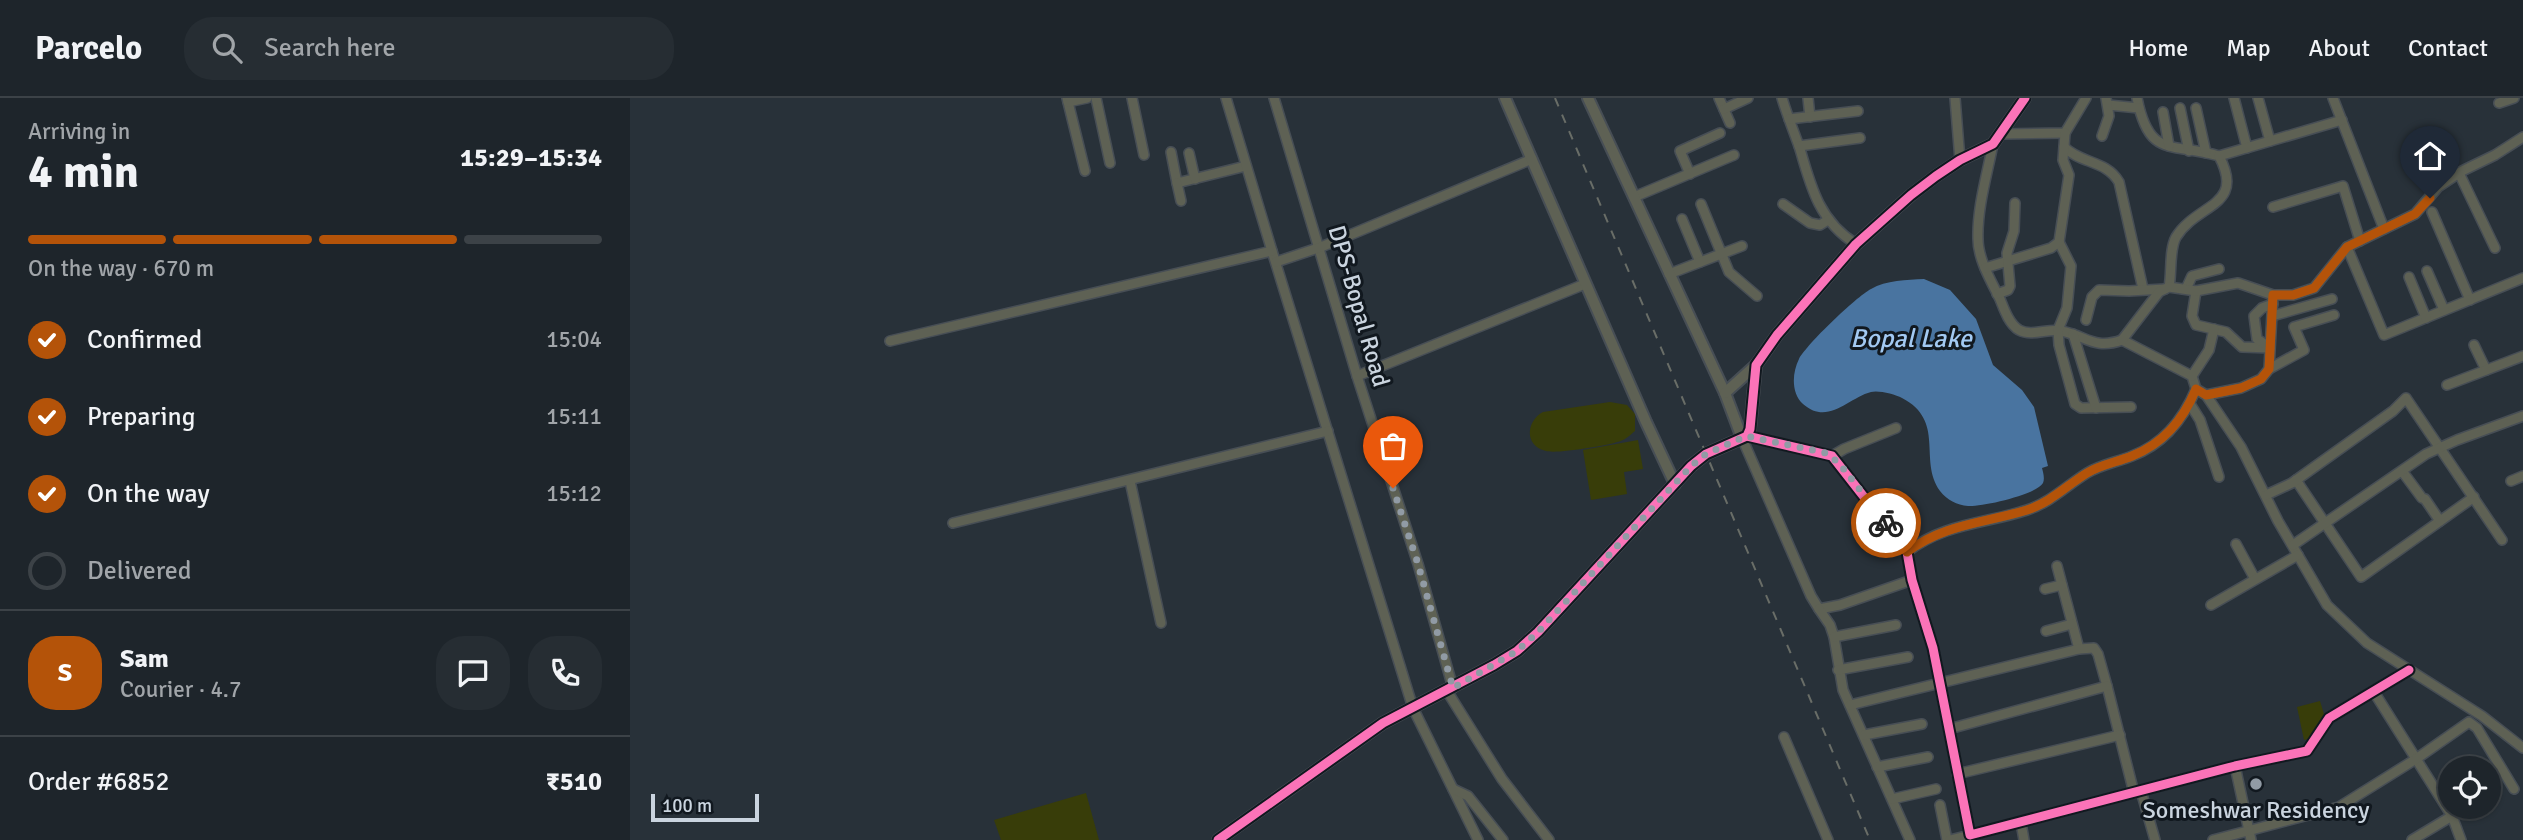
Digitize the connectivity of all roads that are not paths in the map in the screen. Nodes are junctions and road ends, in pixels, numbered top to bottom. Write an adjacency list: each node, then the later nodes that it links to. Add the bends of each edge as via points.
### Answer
1 (1087, 98): 20 (street)
2 (1096, 98): 54 (street)
3 (1132, 98): 49 (street)
4 (1226, 98): 55 (street)
5 (1274, 98): 75 (street, DPS-Bopal Road)
6 (1505, 98): 52 (street)
7 (1588, 98): 61 (street)
8 (1719, 98): 26 (street)
9 (1748, 98): 26 (street)
10 (1782, 98): 30 (street)
11 (1808, 98): 29 (street)
12 (1955, 98): 53 (street)
13 (2086, 98): 34 (street)
14 (2137, 98): 23 (street)
15 (2234, 98): 44 (street)
16 (2259, 98): 39 (street)
17 (2333, 98): 31 (street)
18 (2514, 98): 22 (street)
19 (2021, 99): 35 (street)
20 (1068, 100): 56 (street)
21 (2107, 101): 23 (street); 36 (street, via 2108,123)
22 (2499, 103)
23 (2139, 108): 42 (street, via 2149,134)
24 (2180, 108): 45 (street)
25 (2196, 108): 48 (street)
26 (1724, 109): 32 (street)
27 (1858, 110): 29 (street)
28 (2162, 112): 42 (street)
29 (1810, 117): 30 (street)
30 (1789, 119): 41 (street)
31 (2342, 120): 39 (street); 70 (street)
32 (1730, 123)
33 (1720, 133): 58 (street, via 1680,151)
34 (2065, 133): 35 (street); 43 (street)
35 (2001, 134): 40 (street)
36 (2102, 136)
37 (2523, 137): 57 (street)
38 (1860, 138): 41 (street)
39 (2270, 141): 44 (street)
40 (1993, 144): 53 (street); 83 (street, via 1978,241)
41 (1799, 146): 69 (street, via 1810,185)
42 (2169, 146): 45 (street)
43 (2064, 147): 72 (street, via 2068,180); 91 (street, via 2077,158 2107,168 2119,182)
44 (2247, 148): 51 (street)
45 (2189, 151): 48 (street)
46 (1171, 152): 60 (street)
47 (1189, 153): 59 (street)
48 (2206, 153): 51 (street)
49 (1144, 155)
50 (1734, 155): 58 (street)
51 (2219, 156): 90 (street, via 2226,169 2227,187 2223,197 2177,236)
52 (1532, 159): 75 (street); 89 (street)
53 (1959, 160): 73 (street)
54 (1110, 163)
55 (1246, 166): 59 (street); 78 (street)
56 (1085, 171)
57 (2459, 173): 70 (street, via 2438,187 2415,214); 77 (street)
58 (1690, 174): 61 (street)
59 (1195, 179): 60 (street)
60 (1177, 183): 62 (street)
61 (1634, 197): 86 (street)
62 (1181, 201)
63 (2015, 203): 80 (street)
64 (1701, 204): 79 (street)
65 (1783, 204): 69 (street, via 1810,223 1820,225)
66 (2273, 207): 71 (street, via 2343,186)
67 (2432, 212): 97 (street)
68 (1682, 219): 82 (street)
69 (1828, 220): 73 (street)
70 (2384, 229): 71 (street)
71 (2360, 241): 76 (street)
72 (2059, 242): 80 (street); 104 (street, via 2071,266 2067,308)
73 (1856, 244): 111 (street)
74 (1742, 246): 79 (street)
75 (1321, 247): 81 (street); 114 (street, DPS-Bopal Road)
76 (2347, 247): 95 (street, via 2314,288); 101 (street, via 2384,335)
77 (2495, 248)
78 (1272, 251): 81 (street); 107 (street)
79 (1720, 254): 82 (street); 94 (street, via 1729,272)
80 (2007, 261): 83 (street); 93 (street, via 2010,288)
81 (1276, 262): 125 (street)
82 (1700, 262): 86 (street)
83 (1985, 268): 93 (street)
84 (2219, 270): 92 (street, via 2192,276)
85 (2427, 271): 98 (street)
86 (1669, 274): 118 (street)
87 (2409, 277): 101 (street)
88 (2523, 278): 97 (street)
89 (1585, 284): 114 (street); 135 (street)
90 (2167, 288): 91 (street); 92 (street); 106 (street)
91 (2143, 289): 102 (street, via 2099,290 2092,297)
92 (2191, 290): 95 (street, via 2238,283); 103 (street, via 2196,325)
93 (1997, 294): 104 (street, via 2020,331)
94 (1757, 296)
95 (2273, 299): 99 (street); 109 (street, via 2254,316 2257,339)
96 (2332, 299): 99 (street)
97 (2470, 300): 98 (street)
98 (2444, 310): 101 (street)
99 (2272, 316): 109 (street)
100 (2334, 316): 112 (street, via 2294,327 2305,350)
101 (2427, 318)
102 (2086, 320)
103 (2214, 329): 109 (street, via 2226,332 2242,347); 115 (street, via 2209,350)
104 (2058, 330): 105 (street); 122 (street, via 2074,404)
105 (2073, 334): 106 (street, via 2094,344); 122 (street)
106 (2122, 340): 115 (street)
107 (890, 341)
108 (2474, 345): 113 (street)
109 (2270, 348): 112 (street)
110 (2523, 356): 113 (street)
111 (1756, 365): 118 (street); 126 (street, via 1750,429)
112 (2269, 369): 119 (street, via 2261,379 2241,388)
113 (2486, 370): 116 (street)
114 (1357, 376): 164 (street, DPS-Bopal Road, via 1418,564)
115 (2192, 376): 117 (street)
116 (2447, 385)
117 (2196, 389): 119 (street); 120 (street)
118 (1724, 393): 126 (street)
119 (2206, 395): 136 (street)
120 (2190, 404): 131 (street); 144 (street, via 2171,431 2154,445 2088,472 2043,503 1937,533)
121 (2131, 407): 122 (street)
122 (2096, 408)
123 (2523, 416): 127 (street)
124 (1896, 428): 128 (street)
125 (1328, 431): 133 (street); 167 (street)
126 (1744, 437): 128 (street); 135 (street, via 1706,454); 152 (street)
127 (2441, 447): 129 (street); 132 (street, via 2406,398); 137 (street)
128 (1832, 456): 144 (street)
129 (2402, 471): 138 (street); 140 (street)
130 (2523, 476): 134 (street)
131 (2219, 477)
132 (2296, 480): 136 (street); 140 (street)
133 (1130, 481): 139 (street); 153 (street)
134 (2511, 481)
135 (1675, 484): 164 (street, via 1538,632 1517,651)
136 (2266, 495): 143 (street)
137 (2474, 497): 138 (street); 141 (street)
138 (2440, 521): 140 (street, via 2361,577)
139 (953, 523)
140 (2325, 523): 143 (street)
141 (2502, 540)
142 (2236, 544): 147 (street)
143 (2293, 545): 145 (street)
144 (1907, 552): 148 (street)
145 (2298, 555): 147 (street); 161 (street, via 2327,605 2367,643)
146 (2057, 566): 149 (street)
147 (2255, 579): 151 (street)
148 (1912, 580): 152 (street); 162 (street)
149 (2062, 585): 150 (street); 154 (street)
150 (2045, 589)
151 (2211, 604)
152 (1819, 609): 157 (street)
153 (1161, 623)
154 (2072, 624): 156 (street); 158 (street)
155 (1896, 625): 157 (street)
156 (2046, 631)
157 (1834, 637): 160 (street)
158 (2078, 649): 162 (street); 163 (street, via 2094,648)
159 (1908, 657): 160 (street)
160 (1838, 670): 166 (street)
161 (2409, 670): 165 (street); 173 (street)
162 (1941, 684): 166 (street); 169 (street)
163 (2108, 686): 169 (street); 171 (street)
164 (1446, 692): 167 (street); 194 (street, DPS-Bopal Road, via 1502,779)
165 (2374, 692): 175 (street); 176 (street, via 2329,718 2307,751)
166 (1850, 705): 170 (street)
167 (1413, 708): 179 (street); 191 (street, via 1382,723)
168 (1922, 724): 170 (street)
169 (1949, 729): 178 (street)
170 (1864, 735): 177 (street)
171 (2120, 735): 178 (street); 182 (street)
172 (1784, 737): 195 (street)
173 (2523, 748)
174 (1927, 757): 177 (street)
175 (2416, 759): 181 (street, via 2469,722); 183 (street); 190 (street, via 2339,807)
176 (2235, 766): 182 (street); 190 (street)
177 (1877, 767): 184 (street)
178 (1956, 774): 189 (street)
179 (1453, 789): 192 (street); 193 (street, via 1468,796)
180 (1936, 789): 184 (street)
181 (2514, 789)
182 (2138, 792): 188 (street); 199 (street)
183 (2438, 794)
184 (1892, 799): 196 (street)
185 (1940, 805): 197 (street)
186 (2447, 819): 201 (street)
187 (2453, 819): 202 (street)
188 (2021, 823): 189 (street); 198 (street)
189 (1970, 835): 197 (street)
190 (2249, 835): 200 (street)
191 (1218, 840)
192 (1478, 840)
193 (1503, 840)
194 (1549, 840)
195 (1828, 840)
196 (1910, 840)
197 (1948, 840)
198 (2024, 840)
199 (2155, 840)
200 (2213, 840)
201 (2412, 840)
202 (2461, 840)

